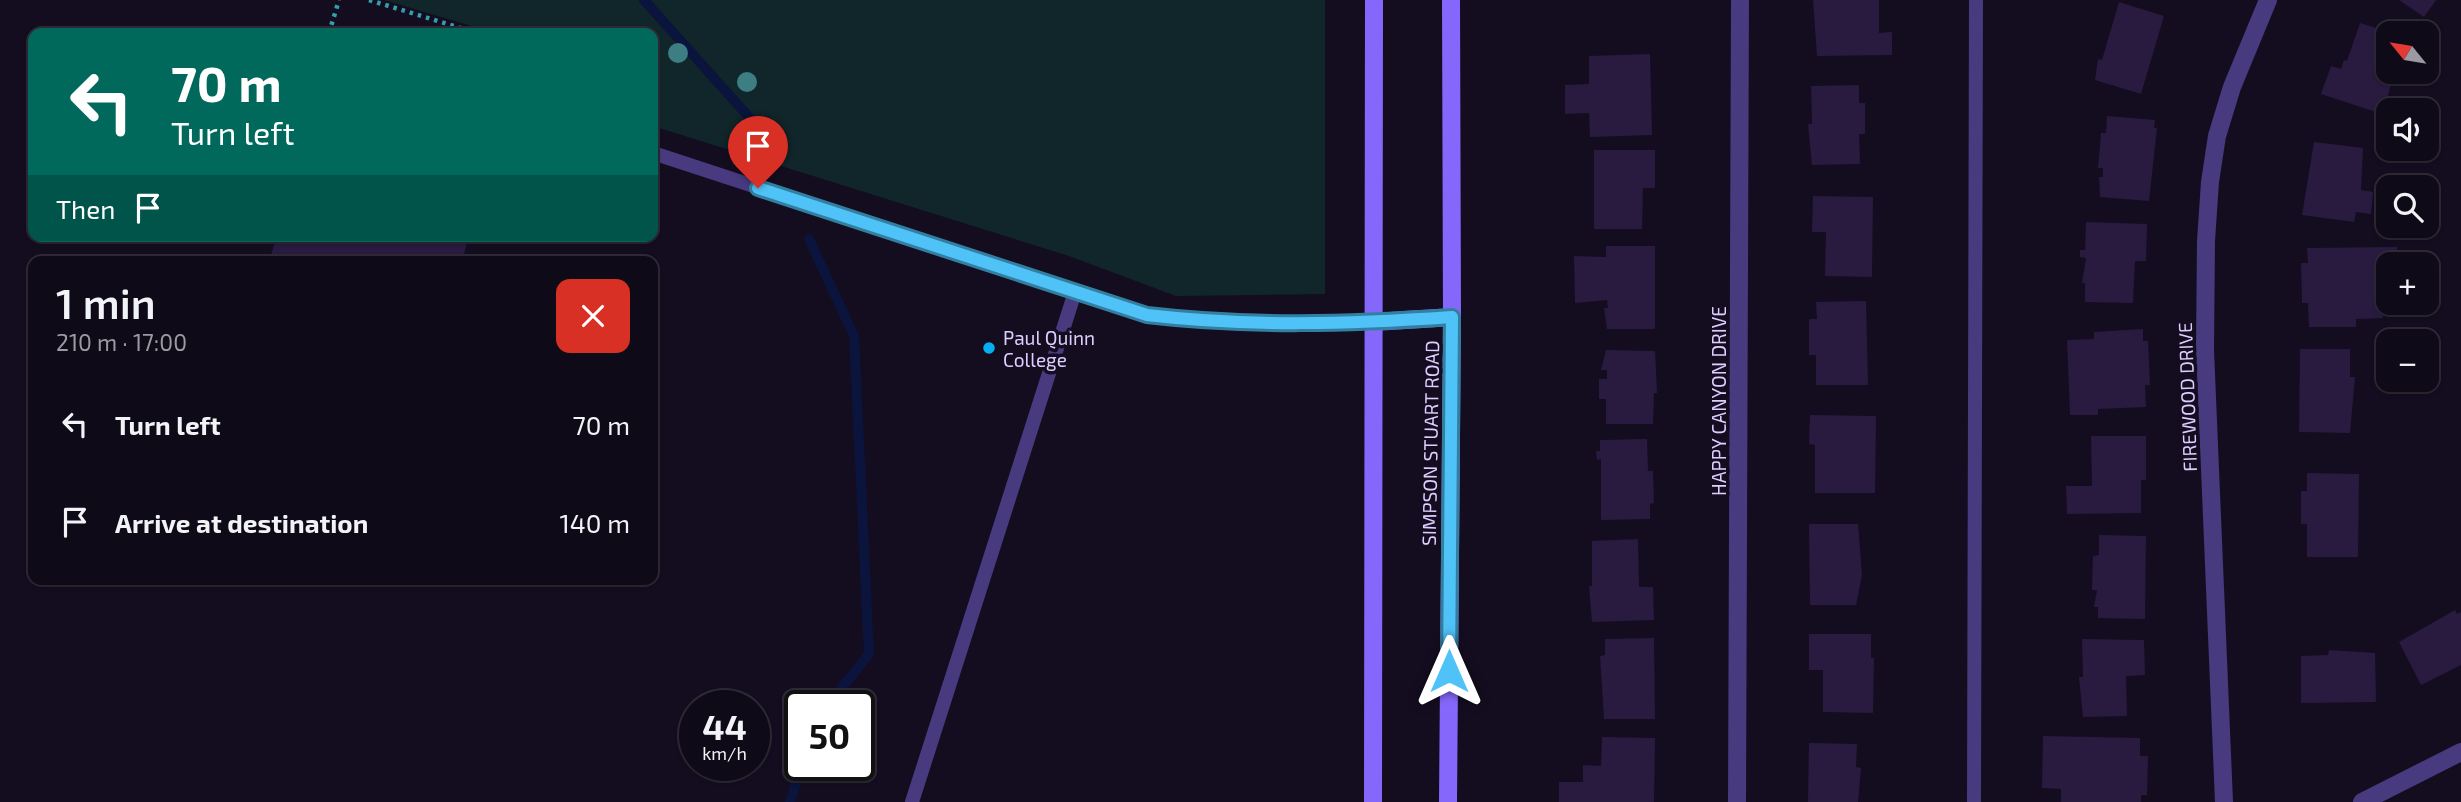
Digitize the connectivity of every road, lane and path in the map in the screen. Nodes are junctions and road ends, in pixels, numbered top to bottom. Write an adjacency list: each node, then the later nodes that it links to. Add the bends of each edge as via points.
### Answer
1 (339, 0): 8 (path)
2 (369, 0): 9 (path)
3 (1374, 0): 13 (main road)
4 (1451, 0): 12 (main road, SIMPSON STUART ROAD)
5 (1740, 0): 18 (street, HAPPY CANYON DRIVE)
6 (1976, 0): 19 (lane)
7 (2268, 0): 20 (street, FIREWOOD DRIVE, via 2217,136 2206,241 2205,350)
8 (330, 28)
9 (461, 28)
10 (658, 155): 11 (lane)
11 (1075, 292): 13 (lane, via 1147,315 1203,321); 15 (lane)
12 (1452, 317): 13 (main road); 17 (main road, SIMPSON STUART ROAD)
13 (1374, 322): 16 (main road)
14 (2461, 752): 21 (street)
15 (912, 802)
16 (1373, 802)
17 (1448, 802)
18 (1737, 802)
19 (1974, 802)
20 (2224, 802)
21 (2362, 802)

